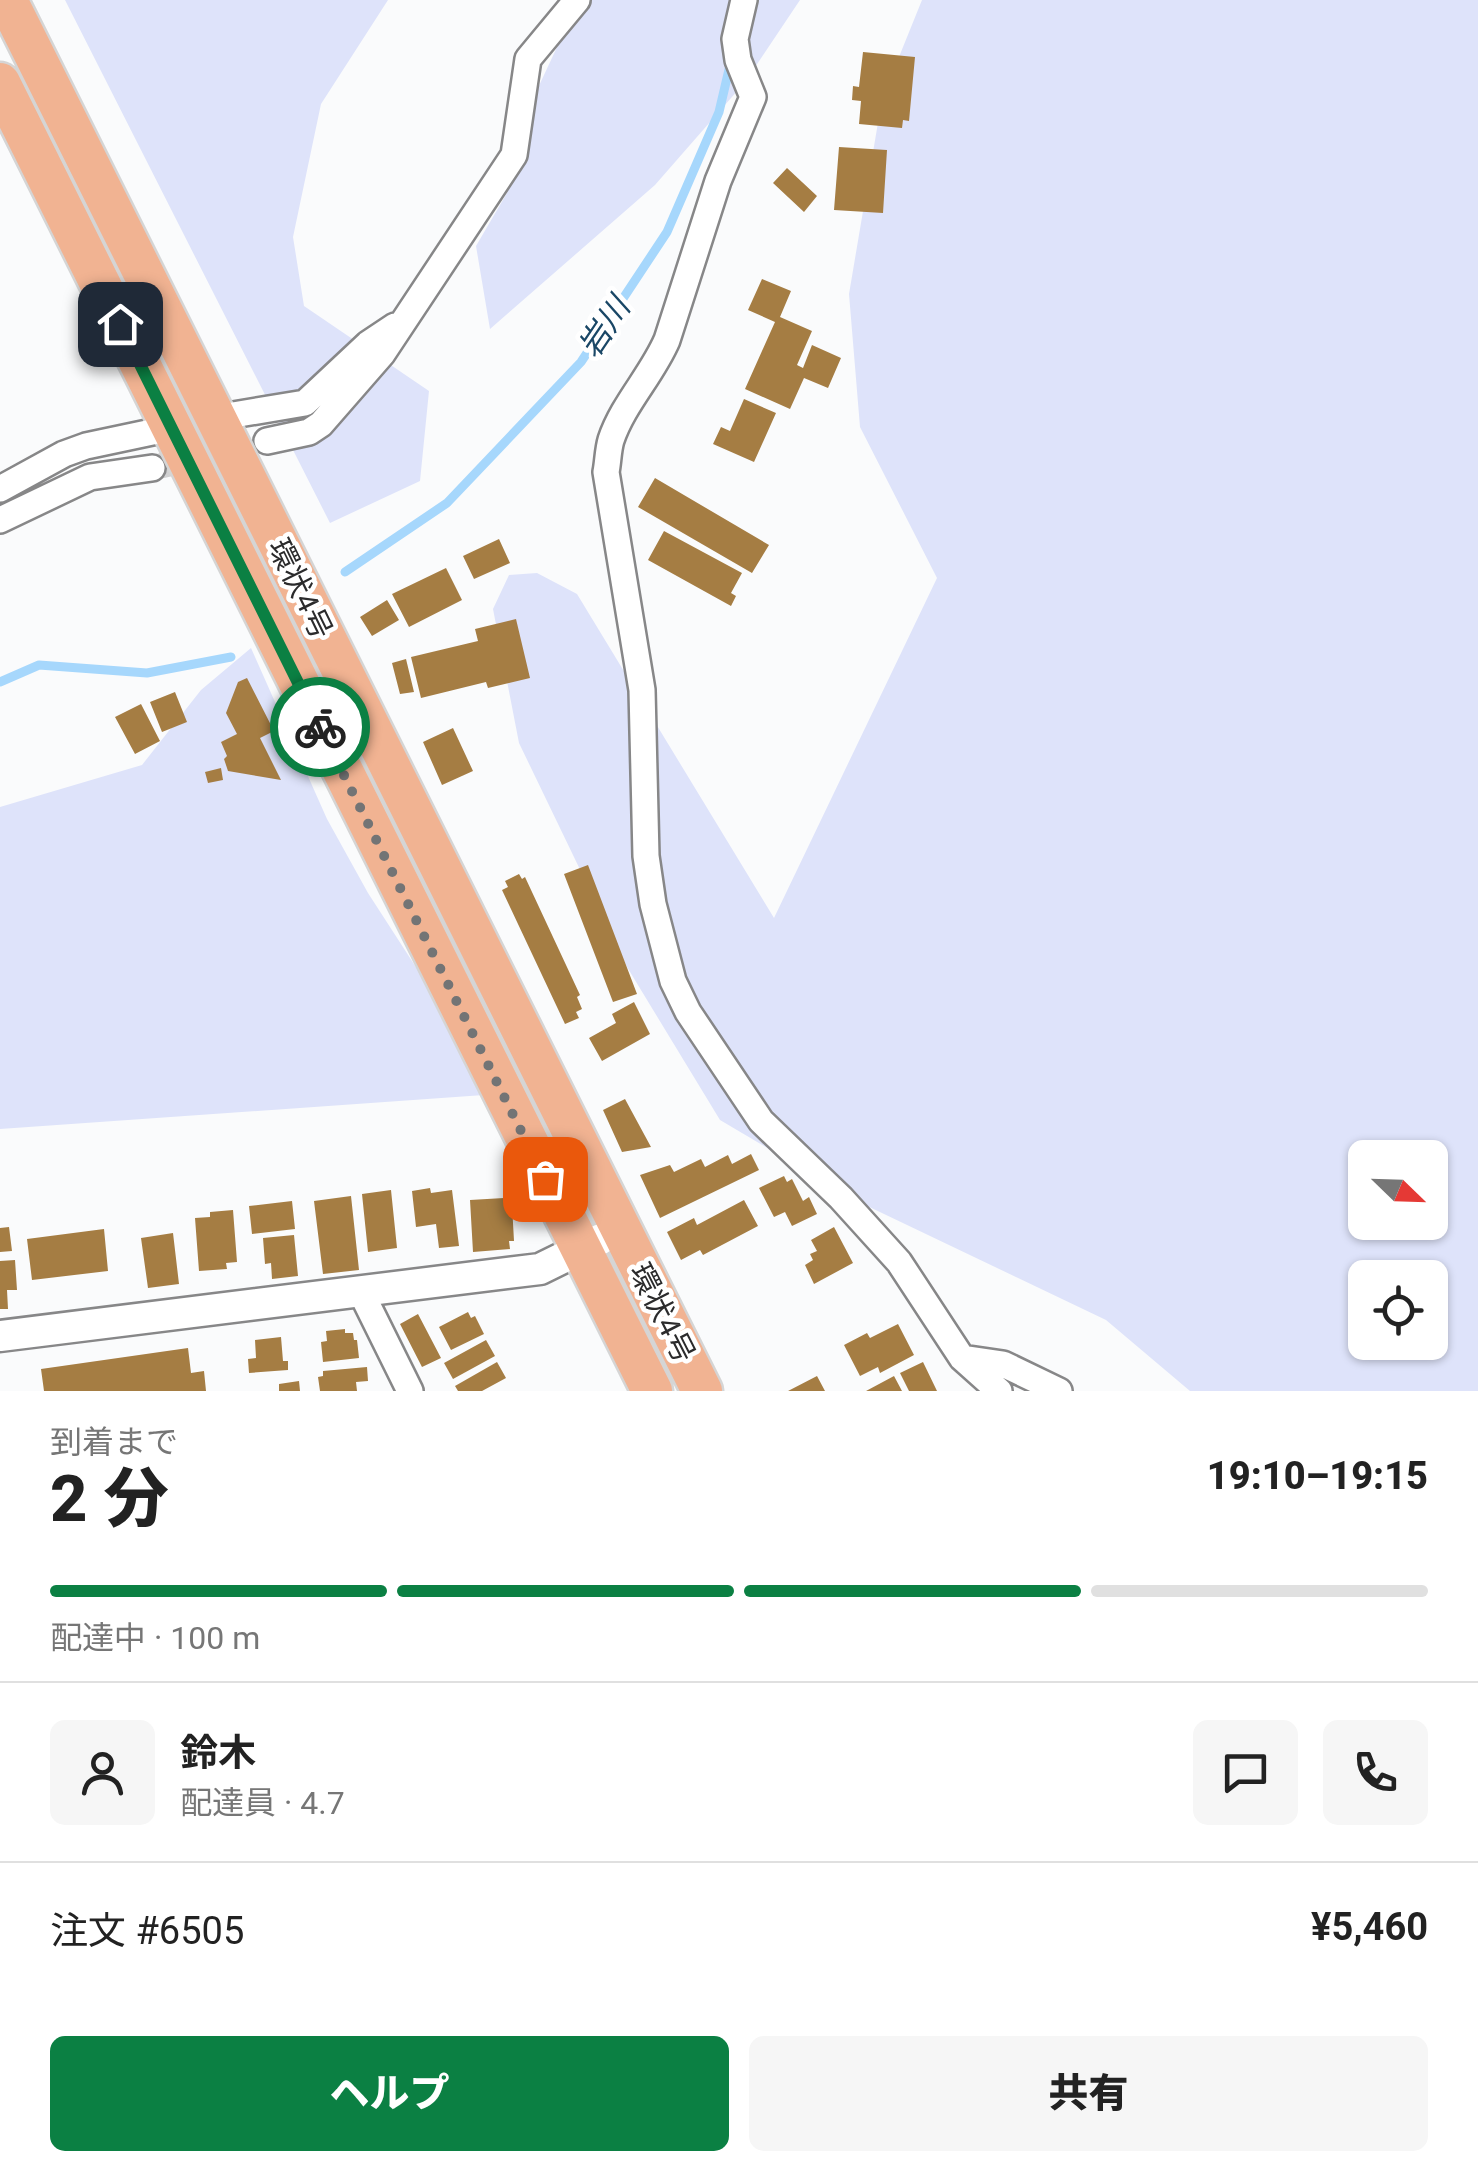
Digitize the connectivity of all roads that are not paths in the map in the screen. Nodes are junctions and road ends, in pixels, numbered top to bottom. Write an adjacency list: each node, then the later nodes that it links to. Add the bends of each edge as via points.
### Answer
1 (7, 0): 6 (main road, 環状4号)
2 (578, 0): 5 (street, via 528,60 514,155)
3 (744, 0): 16 (street, via 735,40 753,97 667,340 611,441 606,472 642,690 653,904 688,1012 741,1092 761,1121 899,1262)
4 (0, 84): 7 (main road, 環状4号)
5 (408, 316): 6 (street, via 305,403); 8 (street, via 321,424)
6 (215, 418): 12 (main road, 環状4号)
7 (171, 428): 10 (street, via 86,446); 13 (main road, 環状4号)
8 (267, 441)
9 (152, 468): 11 (street, via 90,477)
10 (0, 490)
11 (0, 520)
12 (618, 1229): 13 (street); 19 (main road, 環状4号)
13 (580, 1250): 14 (street, via 540,1269); 18 (main road, 環状4号)
14 (361, 1292): 15 (street); 17 (street)
15 (0, 1336)
16 (962, 1358): 20 (street); 21 (street, via 1003,1364)
17 (410, 1391)
18 (652, 1391)
19 (702, 1391)
20 (999, 1391)
21 (1059, 1391)

